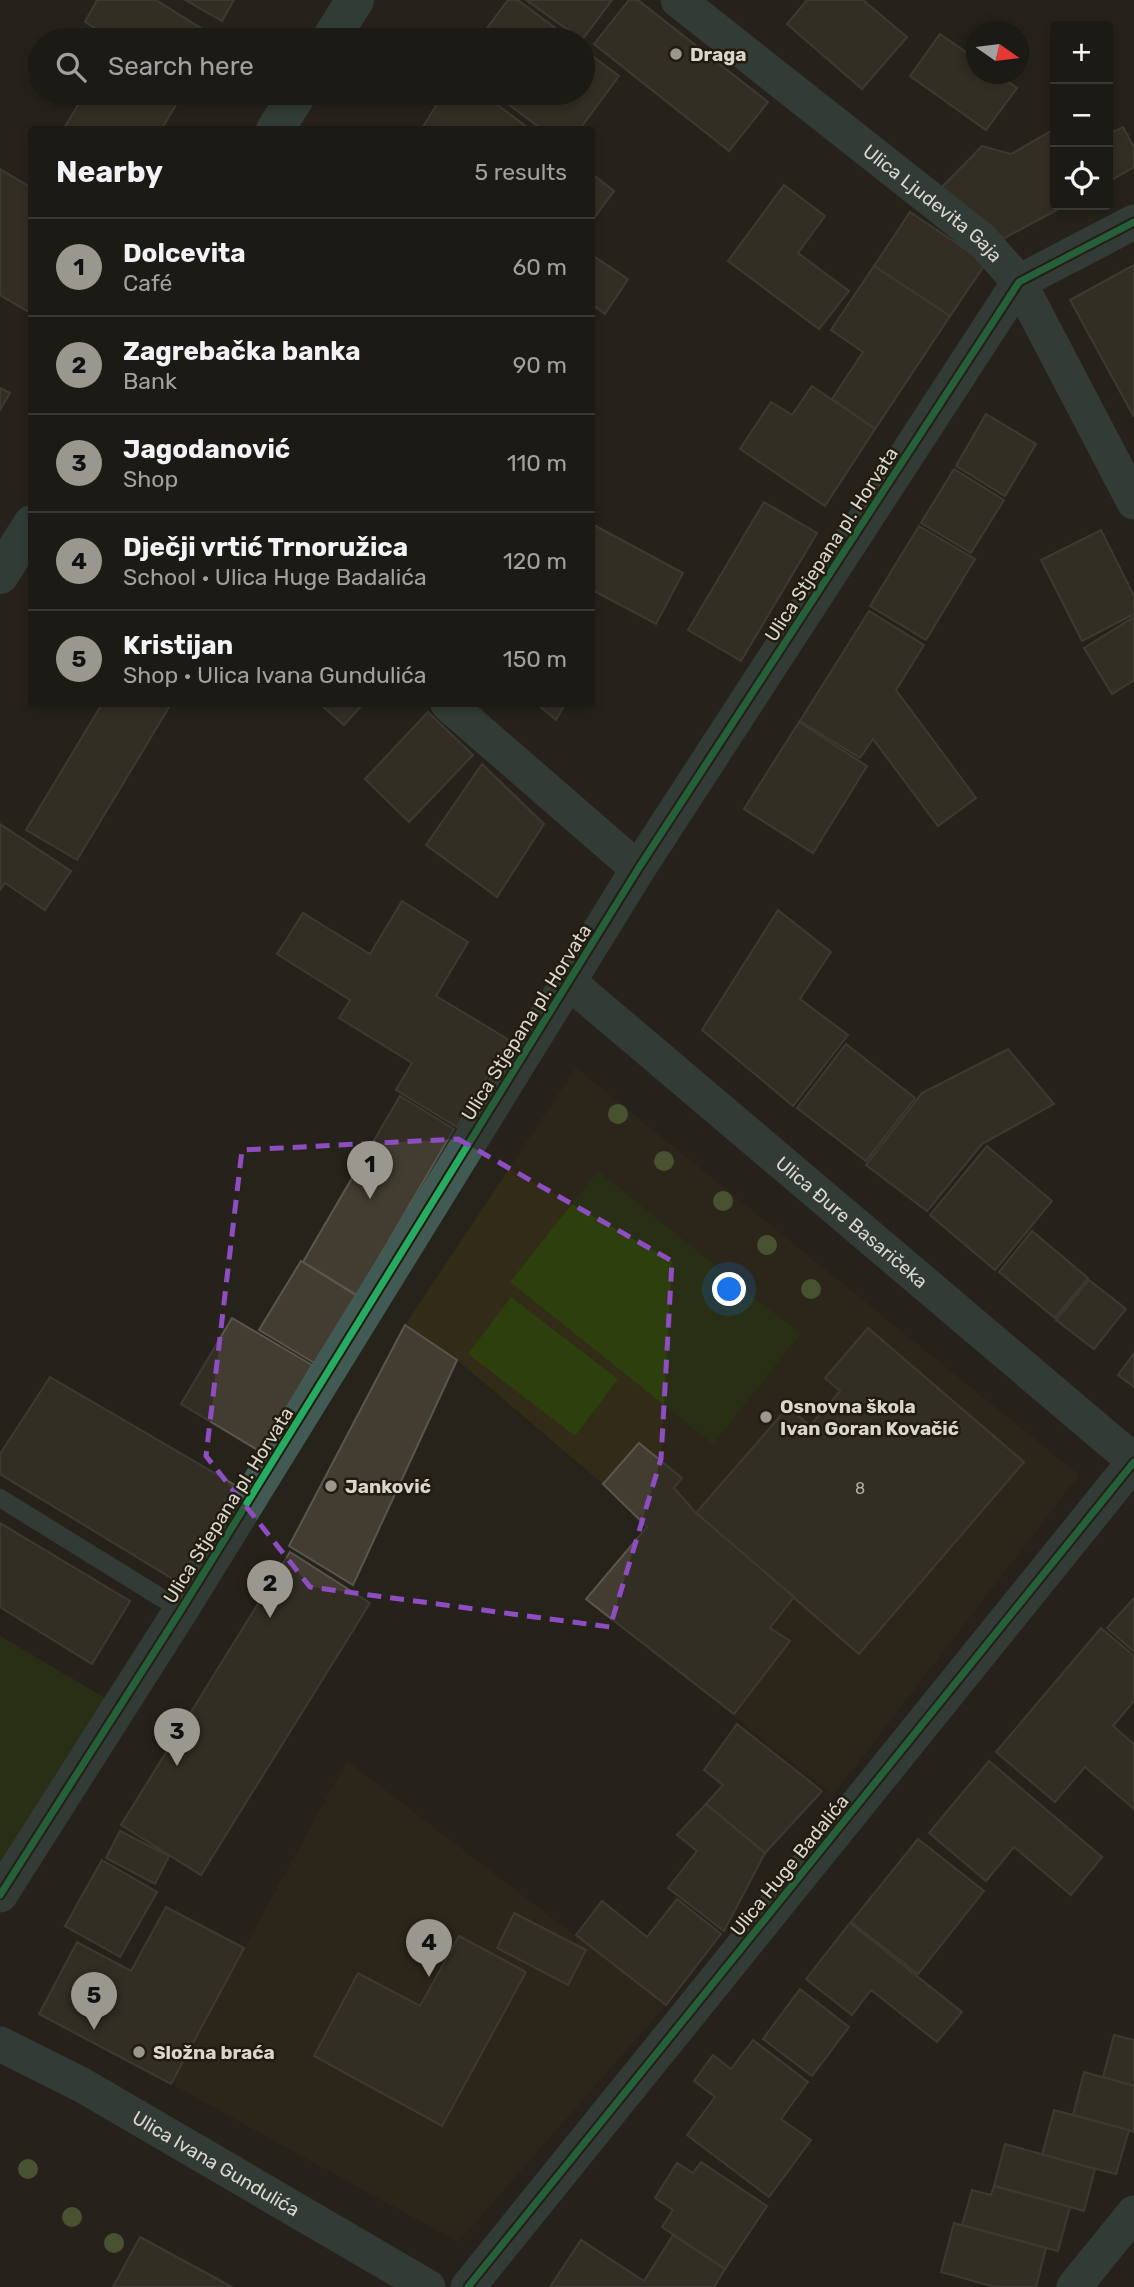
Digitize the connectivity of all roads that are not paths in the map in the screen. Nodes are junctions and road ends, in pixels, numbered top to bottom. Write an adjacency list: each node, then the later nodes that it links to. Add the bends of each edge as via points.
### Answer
1 (355, 0): 3 (main road)
2 (678, 0): 7 (street, Ulica Ljudevita Gaja, via 981,239)
3 (338, 28)
4 (291, 105): 5 (main road)
5 (277, 126)
6 (1134, 222): 7 (street, Ulica Stjepana pl. Horvata)
7 (1019, 282): 8 (street, Ulica Ljudevita Gaja); 12 (street, Ulica Stjepana pl. Horvata)
8 (1134, 502)
9 (28, 530): 10 (main road)
10 (0, 575)
11 (451, 707): 12 (street)
12 (638, 869): 13 (street, Ulica Stjepana pl. Horvata)
13 (569, 982): 14 (street, Ulica Đure Basaričeka); 16 (street, Ulica Stjepana pl. Horvata)
14 (1134, 1461): 21 (street, Ulica Huge Badalića)
15 (0, 1498): 16 (lane)
16 (181, 1611): 17 (street, Ulica Stjepana pl. Horvata)
17 (0, 1895)
18 (0, 2044): 20 (street, Ulica Ivana Gundulića, via 82,2085)
19 (1134, 2213): 22 (street)
20 (428, 2287)
21 (468, 2287)
22 (1074, 2287)

